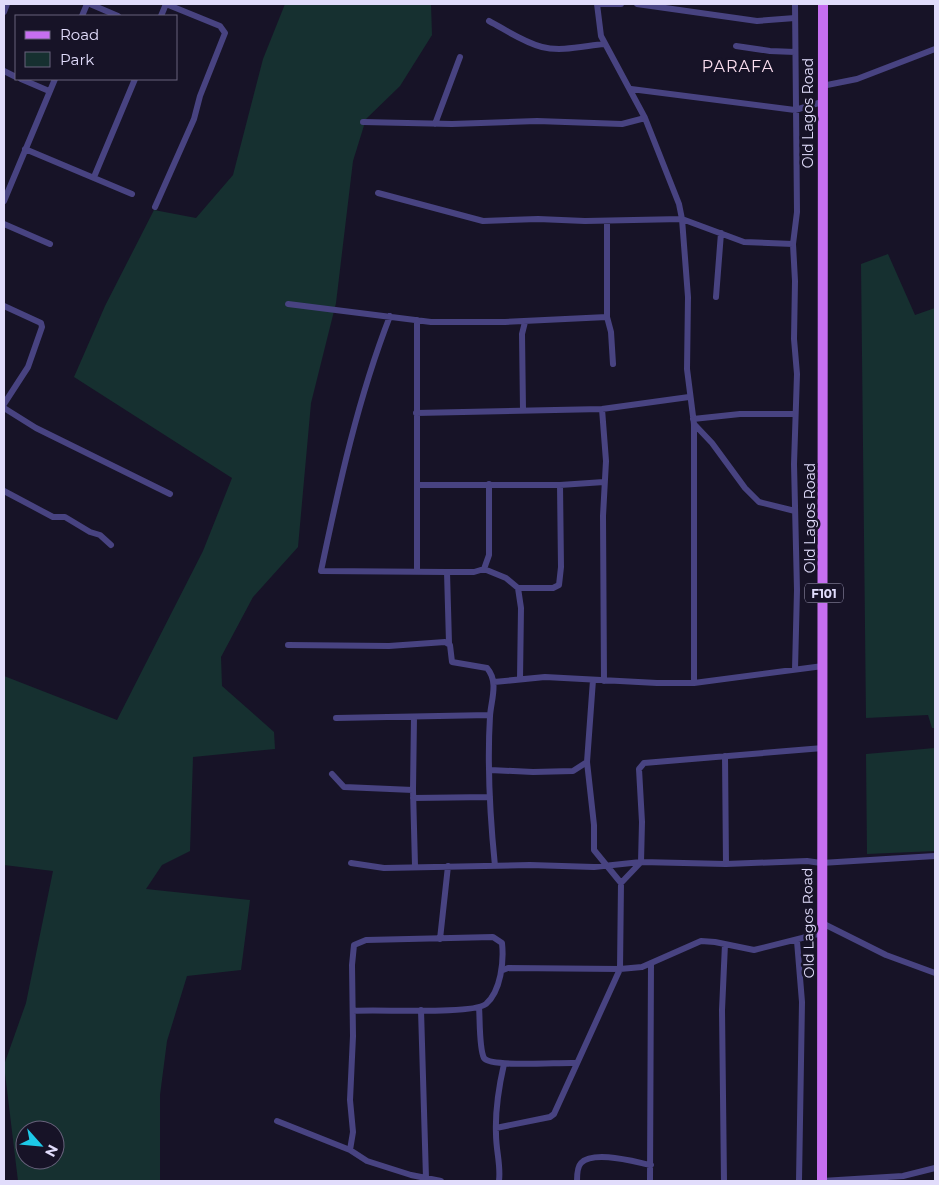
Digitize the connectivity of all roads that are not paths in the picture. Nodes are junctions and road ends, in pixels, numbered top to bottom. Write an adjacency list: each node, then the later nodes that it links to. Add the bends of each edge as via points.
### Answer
1 (7, 4): 9 (street)
2 (88, 4): 10 (street)
3 (166, 4): 34 (street, via 220,26 224,33 194,120)
4 (597, 4): 5 (street); 13 (street, via 598,26)
5 (622, 4)
6 (637, 4): 11 (street, via 757,21)
7 (795, 4): 11 (street)
8 (823, 4): 21 (main road, Old Lagos Road / F101)
9 (4, 12)
10 (116, 15)
11 (795, 18): 16 (street)
12 (489, 21): 13 (street, via 528,43 544,48)
13 (604, 44): 22 (street)
14 (736, 46): 16 (street)
15 (935, 49): 21 (street, via 857,80)
16 (795, 52): 25 (street)
17 (460, 57): 28 (street)
18 (23, 80): 23 (street)
19 (54, 80): 23 (street)
20 (135, 80): 30 (street)
21 (822, 86): 24 (main road, Old Lagos Road / F101)
22 (631, 89): 25 (street); 26 (street)
23 (49, 91): 29 (street)
24 (822, 102): 25 (street); 70 (main road, Old Lagos Road / F101)
25 (795, 110): 40 (street, via 797,212)
26 (645, 118): 28 (street, via 622,124 538,121); 35 (street, via 676,195)
27 (362, 122): 28 (street)
28 (435, 124)
29 (25, 149): 30 (street); 33 (street)
30 (94, 177): 32 (street)
31 (378, 193): 36 (street, via 483,221)
32 (132, 194)
33 (4, 201)
34 (155, 206)
35 (682, 219): 36 (street); 38 (street); 49 (street, via 688,297)
36 (607, 220): 45 (street)
37 (4, 224): 39 (street)
38 (721, 233): 40 (street, via 744,242); 41 (street)
39 (50, 244)
40 (793, 244): 54 (street)
41 (716, 297)
42 (288, 304): 44 (street)
43 (4, 306): 50 (street, via 41,323 42,327 28,367)
44 (390, 316): 46 (street); 65 (street, via 369,375 346,459 321,572)
45 (607, 317): 47 (street); 48 (street)
46 (417, 320): 47 (street); 53 (street)
47 (525, 322): 52 (street, via 522,334)
48 (613, 364)
49 (689, 397): 51 (street); 55 (street)
50 (4, 406): 61 (street, via 36,428)
51 (602, 409): 52 (street); 56 (street, via 606,446)
52 (522, 410): 53 (street)
53 (416, 412): 58 (street)
54 (795, 414): 55 (street, via 740,414); 62 (street)
55 (693, 421): 62 (street, via 759,502); 76 (street)
56 (604, 482): 59 (street); 74 (street)
57 (489, 484): 58 (street); 59 (street); 64 (street, via 489,555)
58 (417, 485): 65 (street)
59 (560, 485): 67 (street, via 559,585 553,588)
60 (4, 491): 63 (street, via 53,517 65,517 104,537)
61 (170, 494)
62 (795, 512): 71 (street)
63 (111, 545)
64 (484, 568): 66 (street, via 474,572); 67 (street, via 506,578)
65 (417, 572): 66 (street)
66 (447, 572): 68 (street)
67 (518, 588): 72 (street)
68 (449, 643): 69 (street); 75 (street, via 452,662 487,668)
69 (288, 645)
70 (823, 666): 71 (street); 80 (main road, Old Lagos Road / F101)
71 (795, 669): 76 (street)
72 (520, 679): 73 (street); 75 (street)
73 (593, 680): 74 (street); 82 (street)
74 (604, 681): 76 (street)
75 (494, 682): 77 (street)
76 (694, 683)
77 (490, 715): 78 (street); 83 (street)
78 (414, 717): 79 (street); 87 (street)
79 (336, 718)
80 (823, 748): 81 (street); 95 (main road, Old Lagos Road / F101)
81 (725, 756): 91 (street, via 649,762 640,766); 94 (street)
82 (587, 762): 84 (street); 86 (street)
83 (490, 770): 84 (street); 88 (street)
84 (573, 771): 86 (street)
85 (332, 774): 87 (street, via 344,787)
86 (588, 778): 93 (street, via 594,850)
87 (413, 790): 89 (street)
88 (490, 797): 89 (street); 98 (street)
89 (413, 798): 96 (street)
90 (935, 856): 95 (street)
91 (642, 862): 93 (street); 94 (street); 99 (street)
92 (351, 863): 96 (street, via 384,868)
93 (604, 864): 98 (street, via 586,867); 99 (street)
94 (726, 864): 95 (street, via 792,861)
95 (821, 864): 100 (main road, Old Lagos Road / F101)
96 (415, 866): 97 (street)
97 (448, 866): 98 (street); 101 (street)
98 (495, 866)
99 (621, 882): 105 (street)
100 (822, 928): 102 (street); 107 (street); 125 (main road, Old Lagos Road / F101)
101 (440, 939): 106 (street, via 498,939 502,943); 109 (street, via 357,942 352,965)
102 (797, 941): 103 (street, via 754,950); 124 (street, via 802,1002)
103 (725, 944): 104 (street, via 701,941); 123 (street, via 722,1010)
104 (651, 963): 105 (street); 116 (street)
105 (620, 969): 106 (street); 111 (street)
106 (503, 970): 108 (street, via 489,1000)
107 (935, 973)
108 (479, 1007): 110 (street); 112 (street, via 484,1058)
109 (353, 1010): 110 (street); 115 (street, via 350,1100 353,1132)
110 (421, 1010): 118 (street)
111 (576, 1063): 112 (street); 114 (street, via 554,1114)
112 (504, 1064): 114 (street)
113 (277, 1121): 115 (street)
114 (496, 1128): 120 (street, via 500,1160)
115 (350, 1150): 118 (street, via 367,1161)
116 (651, 1165): 121 (street, via 608,1157 589,1158 578,1167); 122 (street)
117 (935, 1168): 125 (street, via 902,1176)
118 (426, 1178): 119 (street)
119 (441, 1181)
120 (498, 1181)
121 (577, 1181)
122 (650, 1181)
123 (724, 1181)
124 (799, 1181)
125 (822, 1181)

